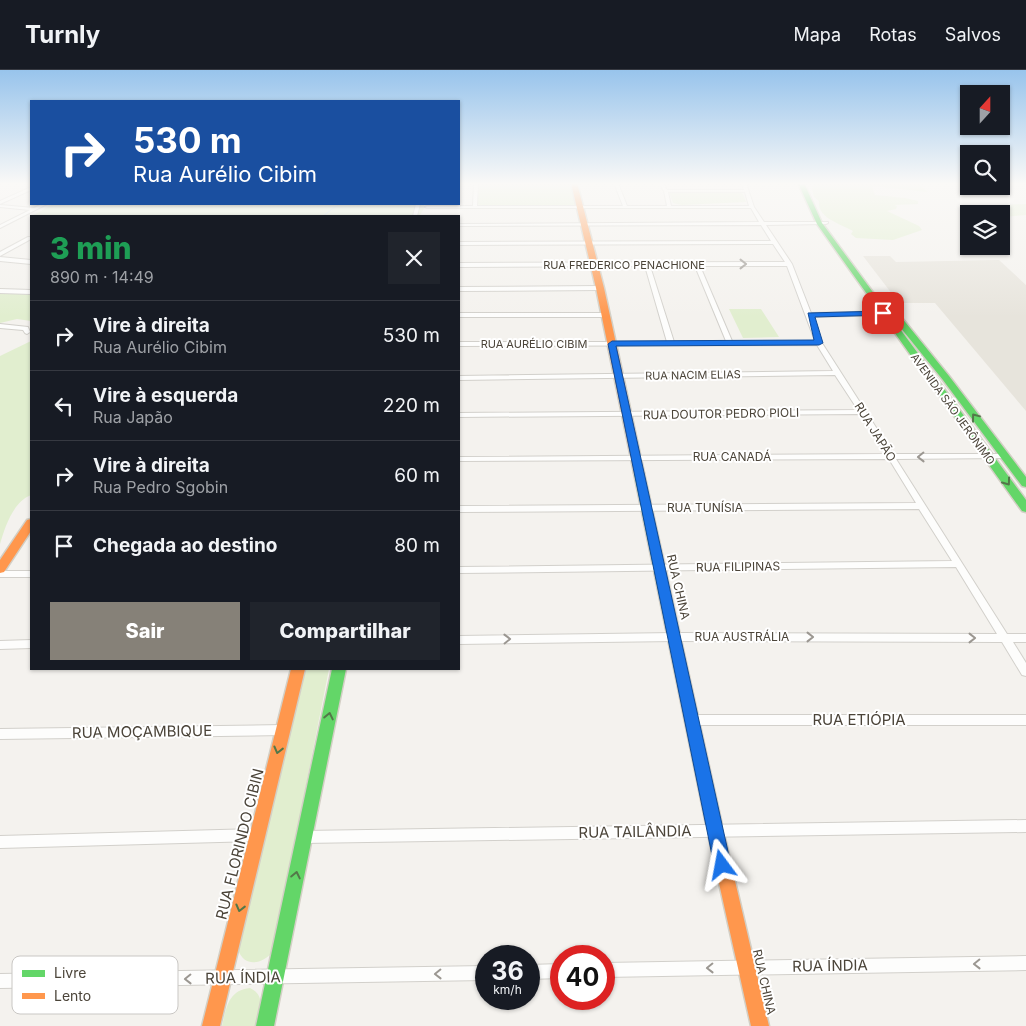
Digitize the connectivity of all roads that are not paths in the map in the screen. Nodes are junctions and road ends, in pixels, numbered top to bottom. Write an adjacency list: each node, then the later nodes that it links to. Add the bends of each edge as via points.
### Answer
1 (586, 228): 7 (street, RUA CHINA)
2 (765, 228): 5 (street, RUA JAPÃO)
3 (826, 228): 20 (street, AVENIDA SÃO JERÔNIMO)
4 (30, 238): 8 (street)
5 (774, 242): 7 (street); 11 (street, RUA JAPÃO)
6 (460, 244): 7 (street)
7 (589, 244): 13 (street, RUA CHINA)
8 (0, 254)
9 (0, 259): 10 (street)
10 (30, 262)
11 (789, 264): 15 (street, RUA FREDERICO PENACHIONE, one-way to 11); 23 (street, RUA JAPÃO)
12 (460, 265): 13 (street, RUA FREDERICO PENACHIONE)
13 (594, 265): 14 (street, RUA FREDERICO PENACHIONE); 16 (street, RUA CHINA)
14 (647, 265): 15 (street, RUA FREDERICO PENACHIONE); 30 (street)
15 (697, 265): 26 (street)
16 (600, 288): 17 (street); 22 (street, RUA CHINA)
17 (460, 289)
18 (0, 291): 19 (street)
19 (30, 292)
20 (888, 313): 23 (street); 37 (street, AVENIDA SÃO JERÔNIMO); 38 (street, AVENIDA SÃO JERÔNIMO, one-way to 20)
21 (460, 314): 22 (street)
22 (604, 315): 29 (street, RUA CHINA)
23 (810, 315): 27 (street, RUA JAPÃO)
24 (0, 326): 25 (street, via 26,328)
25 (27, 332)
26 (730, 343): 27 (street, RUA AURÉLIO CIBIM); 30 (street, RUA AURÉLIO CIBIM)
27 (819, 343): 31 (street, RUA JAPÃO)
28 (460, 344): 29 (street, RUA AURÉLIO CIBIM)
29 (612, 344): 30 (street, RUA AURÉLIO CIBIM); 32 (street, RUA CHINA)
30 (670, 344)
31 (837, 373): 32 (street, RUA NACIM ELIAS); 34 (street, RUA JAPÃO)
32 (618, 376): 33 (street, RUA NACIM ELIAS); 36 (street, RUA CHINA)
33 (460, 378)
34 (863, 412): 36 (street, RUA DOUTOR PEDRO PIOLI); 40 (street, RUA JAPÃO)
35 (460, 415): 36 (street, RUA DOUTOR PEDRO PIOLI)
36 (626, 415): 39 (street, RUA CHINA)
37 (988, 456): 38 (street, RUA CANADÁ); 40 (street, RUA CANADÁ, one-way to 40); 45 (street, AVENIDA SÃO JERÔNIMO, one-way to 45)
38 (1005, 456): 42 (street, AVENIDA SÃO JERÔNIMO)
39 (636, 457): 40 (street, RUA CANADÁ); 41 (street, RUA CANADÁ); 44 (street, RUA CHINA)
40 (890, 457): 43 (street, RUA JAPÃO)
41 (460, 459)
42 (1026, 484)
43 (921, 506): 44 (street, RUA TUNÍSIA); 48 (street, RUA JAPÃO)
44 (647, 508): 46 (street, RUA TUNÍSIA); 50 (street, RUA CHINA)
45 (1026, 508)
46 (460, 509)
47 (30, 524): 49 (street)
48 (957, 564): 50 (street, RUA FILIPINAS); 55 (street, RUA JAPÃO)
49 (0, 568)
50 (659, 568): 51 (street, RUA FILIPINAS); 54 (street, RUA CHINA)
51 (460, 570)
52 (0, 574): 53 (street)
53 (30, 574)
54 (675, 637): 55 (street, RUA AUSTRÁLIA, one-way to 55); 57 (street, RUA AUSTRÁLIA, one-way to 54); 63 (street, RUA CHINA)
55 (1005, 638): 56 (street, RUA AUSTRÁLIA); 62 (street, RUA JAPÃO)
56 (1026, 638)
57 (460, 640)
58 (30, 644): 59 (street)
59 (0, 645)
60 (298, 670): 65 (street, RUA FLORINDO CIBIN)
61 (339, 670): 70 (street, one-way to 61)
62 (1026, 672)
63 (692, 720): 64 (street, RUA ETIÓPIA); 68 (street, RUA CHINA)
64 (1026, 720)
65 (283, 730): 66 (street, RUA MOÇAMBIQUE); 69 (street, RUA FLORINDO CIBIN, one-way to 69)
66 (0, 734)
67 (1026, 826): 68 (street, RUA TAILÂNDIA)
68 (714, 831): 70 (street, RUA TAILÂNDIA); 73 (street, RUA CHINA)
69 (258, 836): 71 (street); 77 (street, RUA FLORINDO CIBIN, one-way to 77)
70 (304, 837): 76 (street, one-way to 70)
71 (0, 842)
72 (1026, 963): 73 (street, RUA ÍNDIA, one-way to 73)
73 (746, 968): 74 (street, RUA ÍNDIA, one-way to 74); 81 (street, RUA CHINA)
74 (615, 970)
75 (475, 973): 76 (street, RUA ÍNDIA, one-way to 76)
76 (275, 977): 77 (street, RUA ÍNDIA); 80 (street)
77 (224, 978): 78 (street, RUA ÍNDIA, one-way to 78); 79 (street, RUA FLORINDO CIBIN)
78 (178, 979)
79 (211, 1026)
80 (265, 1026)
81 (760, 1026)

